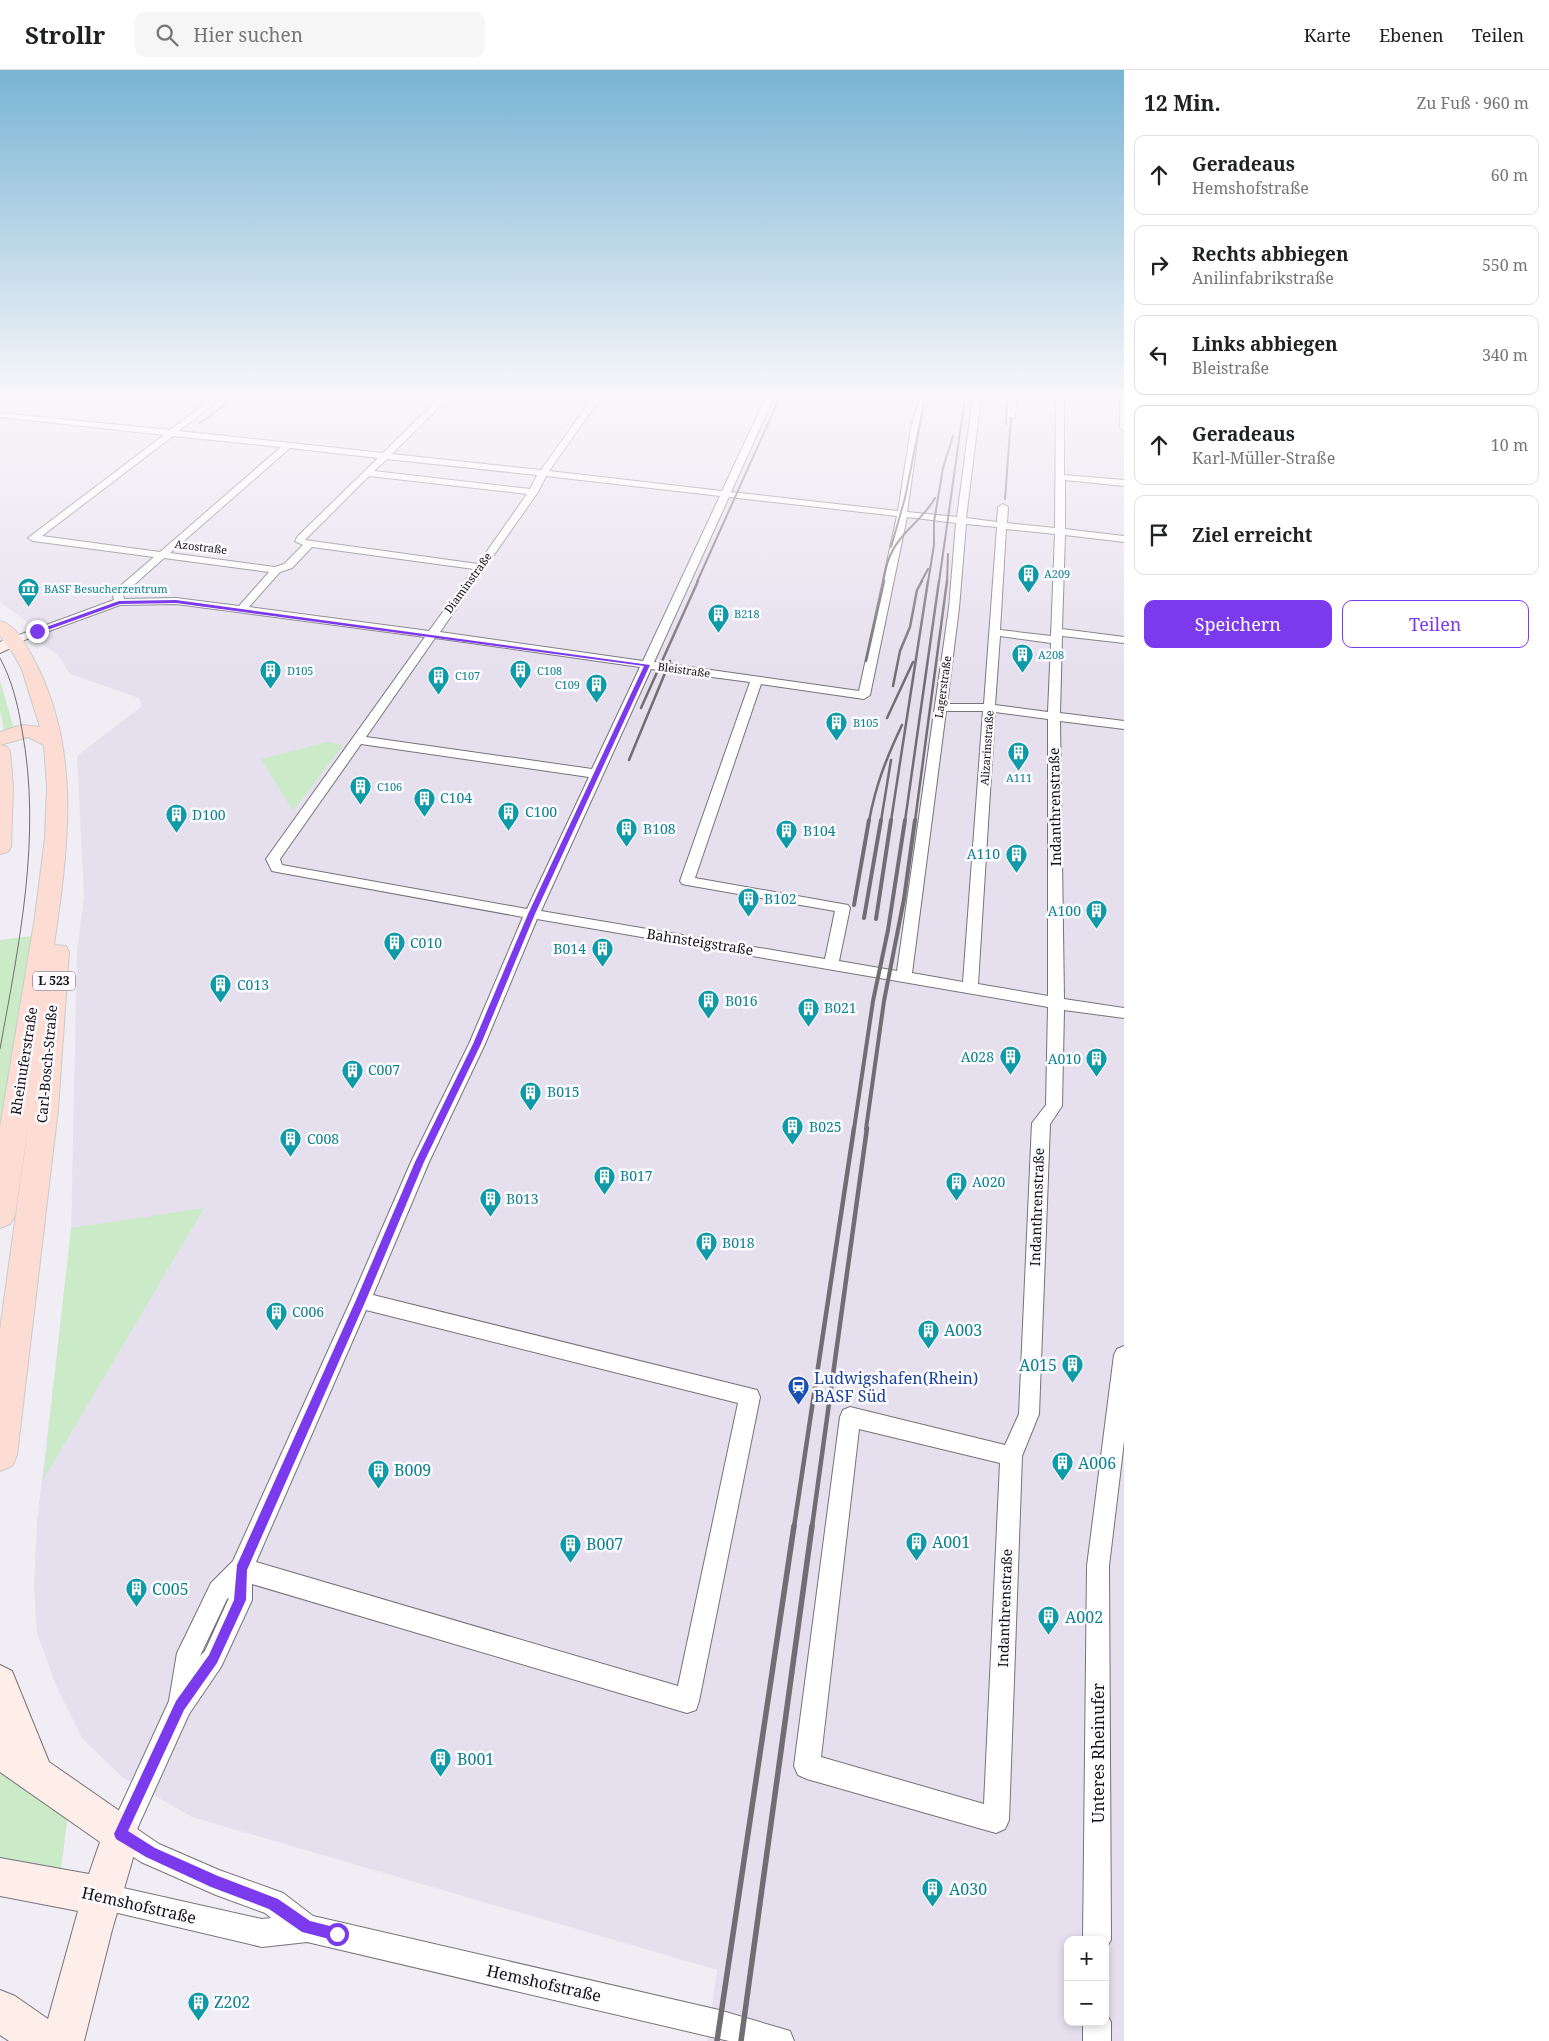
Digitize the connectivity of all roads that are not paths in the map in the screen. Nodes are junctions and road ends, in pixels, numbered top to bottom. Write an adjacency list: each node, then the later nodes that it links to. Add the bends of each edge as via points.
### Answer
1 (98, 489): 20 (street, Azostraße, via 33,538)
2 (239, 489): 20 (street)
3 (351, 489): 19 (street, via 301,538 300,541)
4 (507, 489): 11 (street)
5 (535, 489): 11 (street, Diaminstraße)
6 (676, 489): 12 (street)
7 (729, 489): 12 (street)
8 (906, 489): 14 (street)
9 (966, 489): 15 (street, Lagerstraße)
10 (1060, 489): 17 (street, Indanthrenstraße)
11 (533, 492): 21 (street, Diaminstraße)
12 (726, 495): 14 (street); 32 (street)
13 (1003, 507): 16 (street, Alizarinstraße)
14 (902, 514): 15 (street); 33 (street, Bleistraße, via 864,695)
15 (962, 521): 16 (street); 34 (street, Lagerstraße)
16 (1001, 525): 17 (street); 27 (street, Alizarinstraße)
17 (1060, 531): 18 (street); 29 (street, Indanthrenstraße)
18 (1124, 539)
19 (310, 544): 21 (street); 22 (street, via 288,566)
20 (164, 555): 22 (street, Azostraße); 23 (street, via 123,589 118,596)
21 (480, 567): 28 (street, Diaminstraße)
22 (276, 570): 24 (street)
23 (119, 602): 24 (street, Bleistraße, via 176,601); 25 (street, Bleistraße)
24 (242, 609): 28 (street, Bleistraße)
25 (61, 623): 31 (street)
26 (0, 626): 31 (main road, Carl-Bosch-Straße / L 523)
27 (994, 632): 29 (street); 35 (street, Alizarinstraße)
28 (431, 635): 32 (street, Bleistraße); 39 (street, Diaminstraße)
29 (1056, 636): 30 (street); 36 (street, Indanthrenstraße)
30 (1124, 640)
31 (7, 644): 40 (main road, Carl-Bosch-Straße / L 523, via 25,656)
32 (648, 665): 33 (street, Bleistraße); 42 (street)
33 (756, 681): 48 (street, via 687,881 843,908)
34 (940, 707): 35 (street); 49 (street, Lagerstraße)
35 (989, 708): 36 (street); 50 (street, Alizarinstraße)
36 (1054, 716): 37 (street); 51 (street, Indanthrenstraße)
37 (1124, 725)
38 (0, 739): 40 (main road, via 32,730)
39 (359, 740): 42 (street); 45 (street, Diaminstraße, via 273,859)
40 (53, 743): 46 (main road, Carl-Bosch-Straße / L 523, via 56,839)
41 (0, 751): 43 (main road)
42 (598, 774): 47 (street)
43 (1, 816): 44 (main road)
44 (0, 847)
45 (277, 868): 47 (street, Bahnsteigstraße)
46 (48, 906): 53 (main road, Rheinuferstraße / L 523); 56 (main road, Carl-Bosch-Straße / L 523, via 58,938 49,1057)
47 (532, 914): 48 (street, Bahnsteigstraße); 54 (street)
48 (831, 964): 49 (street, Bahnsteigstraße)
49 (904, 977): 50 (street, Bahnsteigstraße)
50 (970, 989): 51 (street, Bahnsteigstraße)
51 (1056, 1003): 52 (street, Bahnsteigstraße); 57 (street, Indanthrenstraße, via 1054,1106 1041,1123 1029,1414)
52 (1124, 1013)
53 (0, 1216)
54 (361, 1300): 58 (street); 58 (street, via 750,1397 687,1701)
55 (1124, 1355): 66 (street, Unteres Rheinufer, via 1098,1566)
56 (0, 1455)
57 (1010, 1456): 57 (street, Indanthrenstraße, via 850,1417 807,1766 996,1820)
58 (242, 1569): 62 (street, via 240,1600 213,1659 180,1705)
59 (0, 1683): 61 (main road)
60 (0, 1750): 61 (main road)
61 (36, 1775): 62 (main road)
62 (120, 1834): 64 (main road); 65 (street, Hemshofstraße, via 150,1853 273,1903)
63 (0, 1877): 64 (main road, Hemshofstraße)
64 (101, 1896): 65 (street, Hemshofstraße, via 262,1933); 70 (main road)
65 (307, 1928): 71 (street, Hemshofstraße)
66 (1097, 1936)
67 (0, 2011): 69 (main road)
68 (1097, 2026): 72 (street)
69 (40, 2041)
70 (63, 2041)
71 (780, 2041)
72 (1097, 2041)

